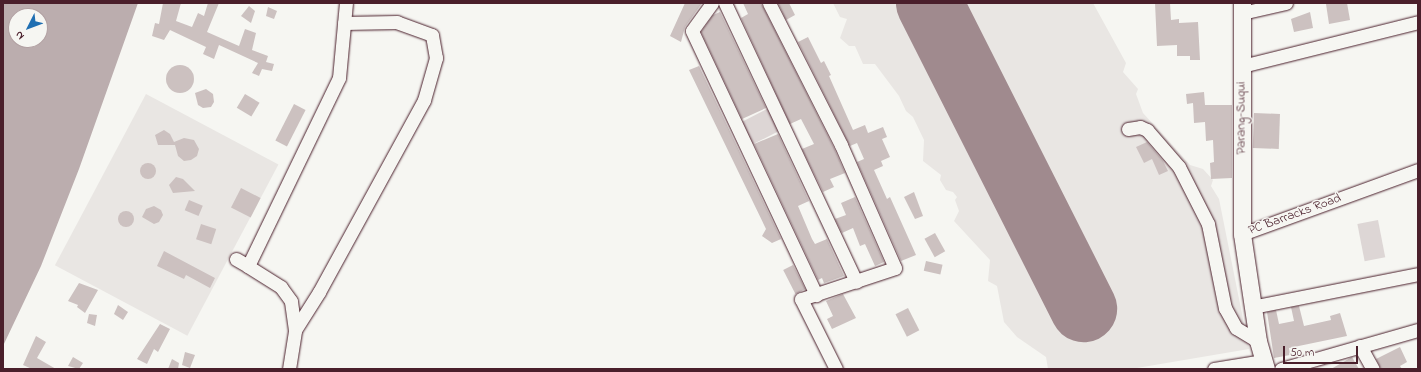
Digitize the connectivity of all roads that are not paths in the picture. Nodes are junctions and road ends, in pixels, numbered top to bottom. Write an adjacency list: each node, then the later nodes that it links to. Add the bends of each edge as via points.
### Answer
1 (346, 3): 8 (street)
2 (712, 3): 17 (street, via 692,31)
3 (725, 3): 16 (street)
4 (769, 3): 16 (street, via 840,145 895,268)
5 (1286, 3): 6 (street)
6 (1242, 8): 9 (main road, Parang-Suqui)
7 (1418, 22): 9 (street)
8 (344, 23): 14 (street, via 339,78 330,102); 19 (street, via 397,22 432,35 436,58 424,100 319,292)
9 (1242, 66): 12 (main road, Parang-Suqui)
10 (1128, 129): 21 (street, via 1140,127 1147,130 1179,167 1208,224 1225,308 1236,328)
11 (1418, 170): 12 (street, PC Barracks Road)
12 (1242, 234): 18 (main road, PC Barracks Road)
13 (236, 259): 14 (street)
14 (248, 266): 19 (street, via 281,288 291,301)
15 (1418, 274): 18 (street)
16 (856, 282): 17 (street)
17 (816, 295): 25 (street, via 801,299)
18 (1252, 307): 21 (main road, PC Barracks Road)
19 (295, 330): 24 (street)
20 (1418, 330): 22 (street)
21 (1258, 341): 23 (main road, PC Barracks Road)
22 (1360, 346): 27 (street); 28 (street)
23 (1265, 365): 26 (street)
24 (289, 369)
25 (836, 369)
26 (1214, 369)
27 (1281, 369)
28 (1372, 369)

